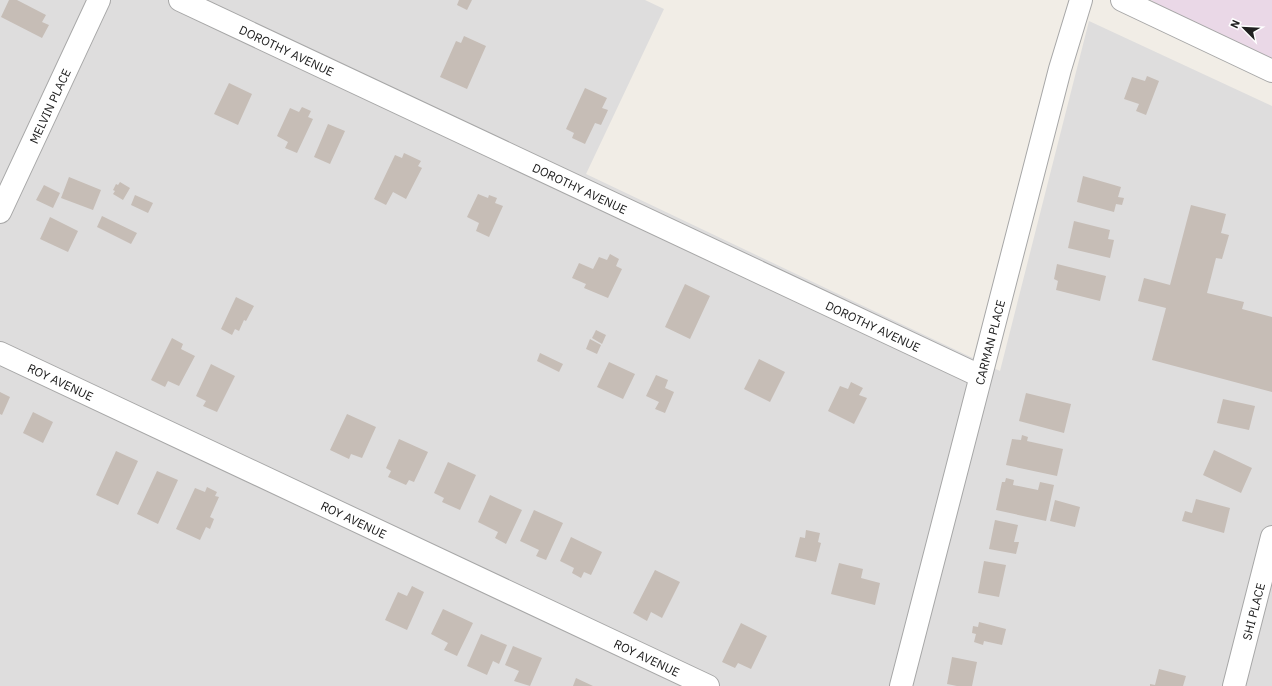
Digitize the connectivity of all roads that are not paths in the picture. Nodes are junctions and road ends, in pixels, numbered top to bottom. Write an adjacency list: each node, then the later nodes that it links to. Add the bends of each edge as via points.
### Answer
1 (98, 0): 6 (street, MELVIN PLACE)
2 (180, 0): 8 (street, DOROTHY AVENUE)
3 (1081, 0): 8 (street, CARMAN PLACE, via 1060,69)
4 (1122, 0): 5 (street)
5 (1272, 71)
6 (0, 212)
7 (0, 353): 10 (street, ROY AVENUE)
8 (980, 376): 11 (street, CARMAN PLACE)
9 (1272, 537): 12 (street, SHI PLACE)
10 (708, 686)
11 (901, 686)
12 (1234, 686)

